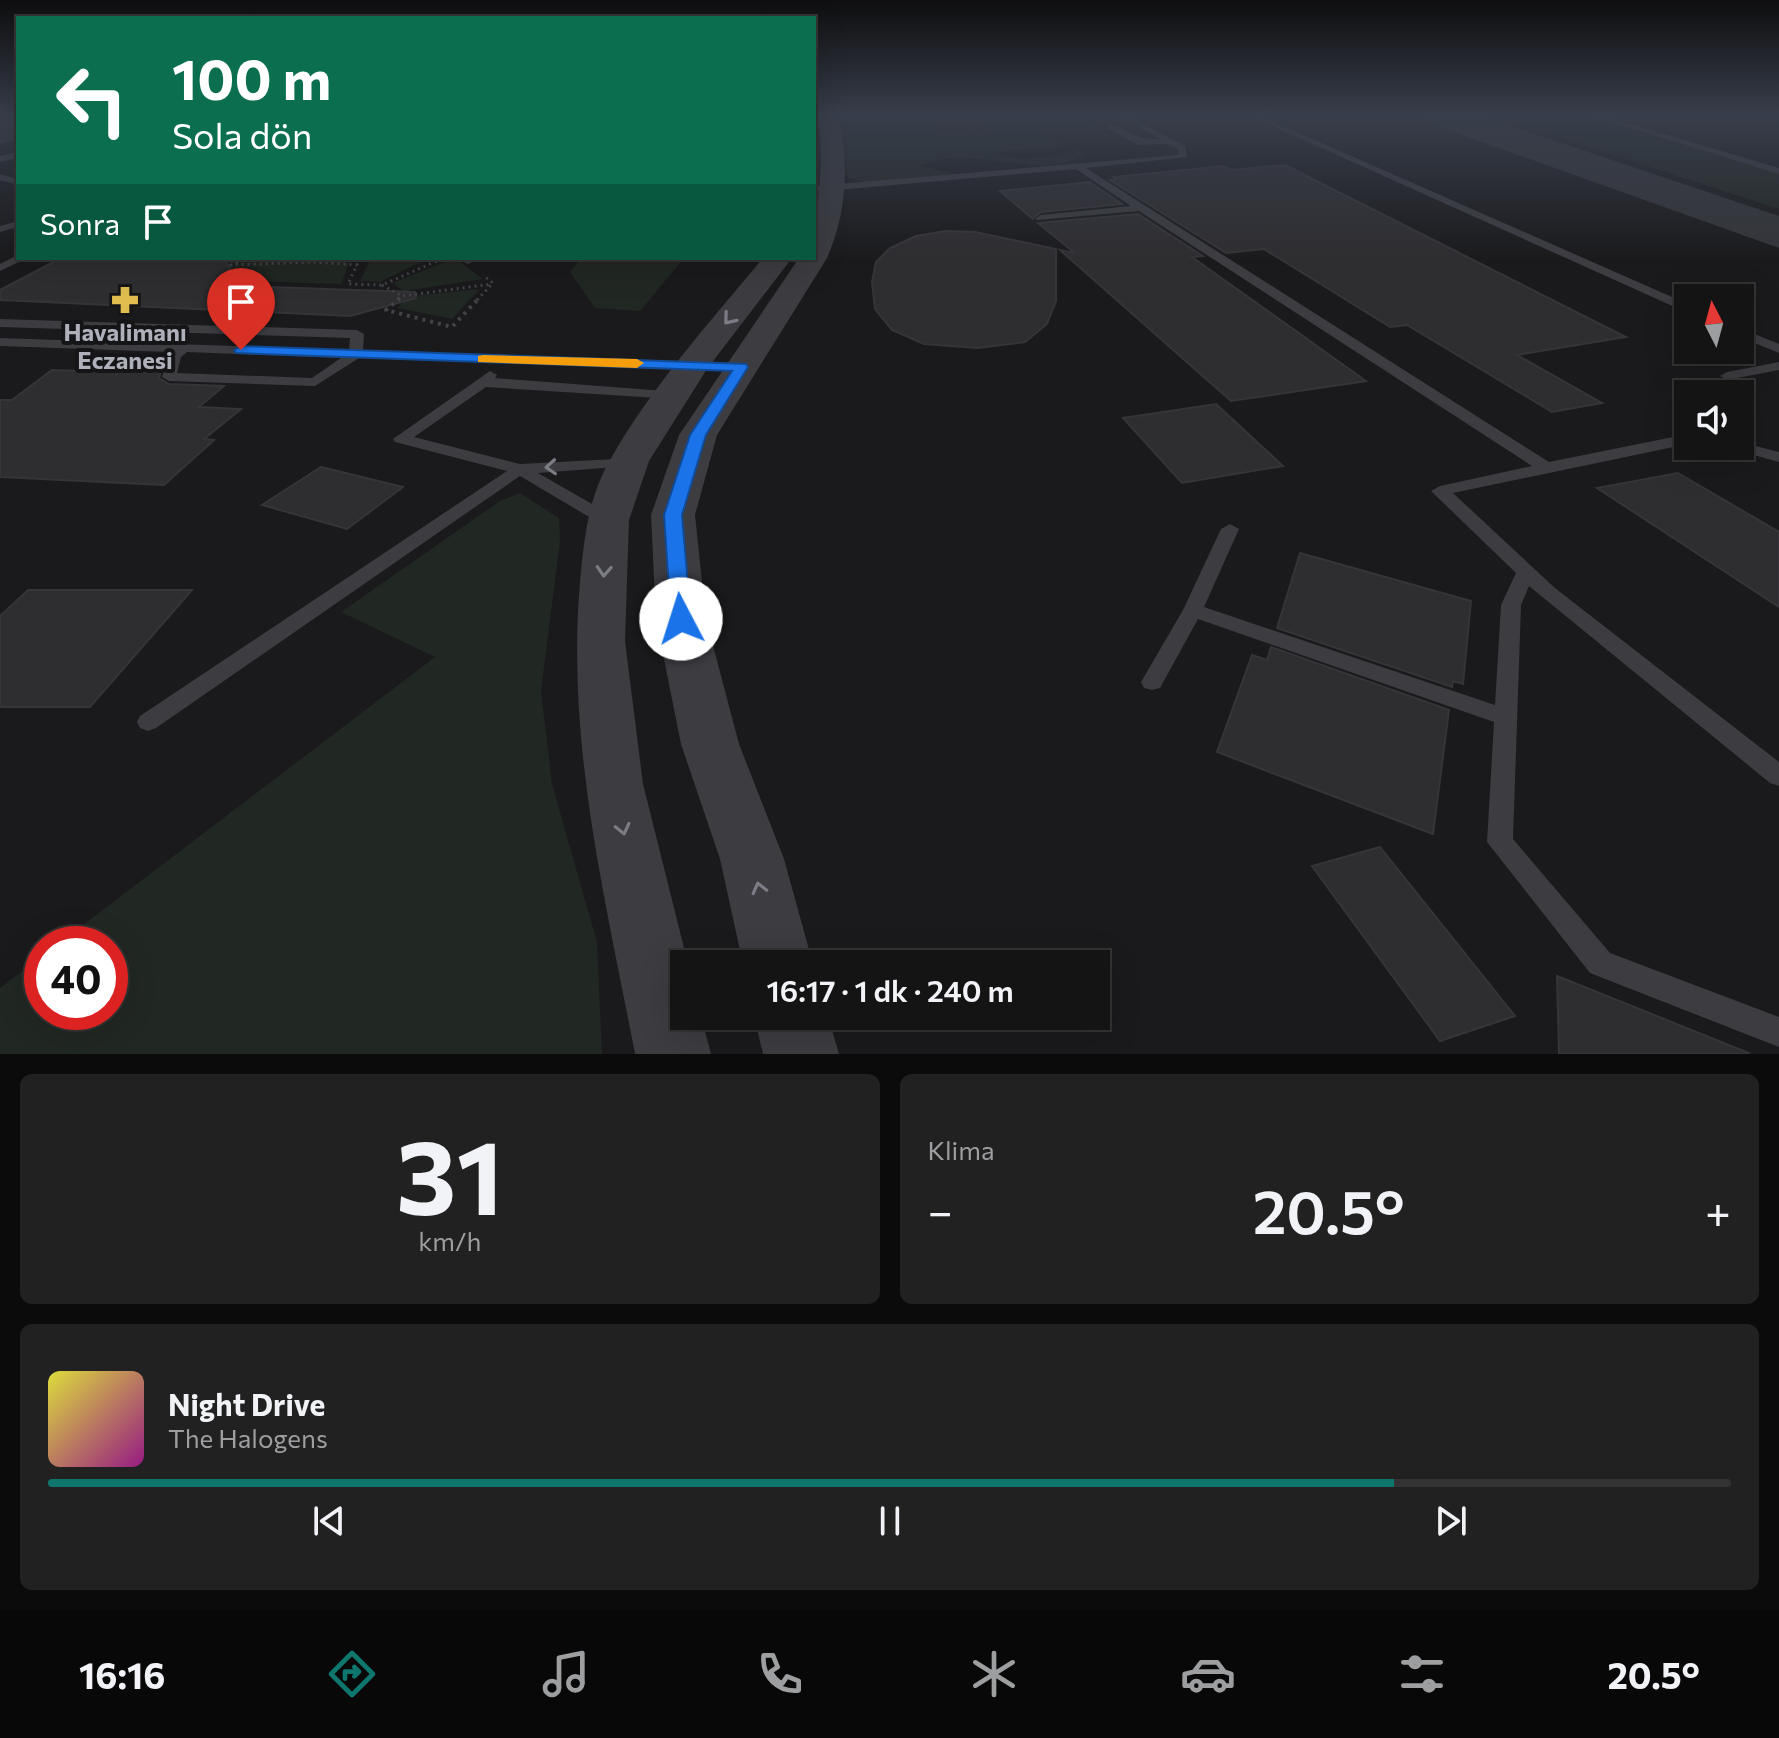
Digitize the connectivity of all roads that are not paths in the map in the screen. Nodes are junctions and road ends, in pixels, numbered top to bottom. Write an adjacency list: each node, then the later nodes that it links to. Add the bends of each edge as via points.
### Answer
1 (825, 163): 7 (street)
2 (1125, 163): 5 (lane)
3 (1360, 163): 13 (lane)
4 (1753, 163): 6 (lane)
5 (1080, 168): 7 (lane); 8 (lane)
6 (1779, 171)
7 (824, 189): 10 (street, via 830,218)
8 (1141, 208): 9 (lane); 30 (lane)
9 (1041, 218)
10 (816, 250)
11 (776, 260): 24 (street, one-way to 24)
12 (811, 260): 22 (street)
13 (1674, 303)
14 (0, 321): 19 (lane, via 357,334)
15 (1754, 338): 18 (lane)
16 (0, 342): 17 (lane)
17 (184, 348): 19 (lane); 19 (lane, via 174,355 169,377 315,382)
18 (1779, 349)
19 (356, 354): 20 (lane)
20 (506, 360): 24 (lane); 25 (lane)
21 (1779, 366): 23 (lane)
22 (741, 367): 24 (lane); 40 (street, one-way to 22, via 752,859 710,744 681,619 673,515 698,435)
23 (1727, 376)
24 (682, 380): 25 (lane); 29 (street)
25 (483, 382): 31 (lane, via 401,439)
26 (1674, 442): 30 (lane)
27 (1754, 450): 28 (lane)
28 (1779, 457)
29 (629, 461): 31 (lane, one-way to 31); 32 (street)
30 (1546, 468): 34 (lane, via 1440,491)
31 (520, 469): 32 (lane); 38 (lane)
32 (607, 520): 43 (street, one-way to 43, via 600,641 613,784)
33 (1230, 529): 35 (lane)
34 (1526, 572): 37 (lane, via 1511,605); 39 (lane)
35 (1193, 610): 36 (lane); 37 (lane)
36 (1152, 682)
37 (1506, 717): 42 (lane, via 1500,842 1600,963)
38 (148, 722)
39 (1779, 776)
40 (775, 950)
41 (795, 1030): 44 (street)
42 (1779, 1032)
43 (673, 1054)
44 (801, 1054)

